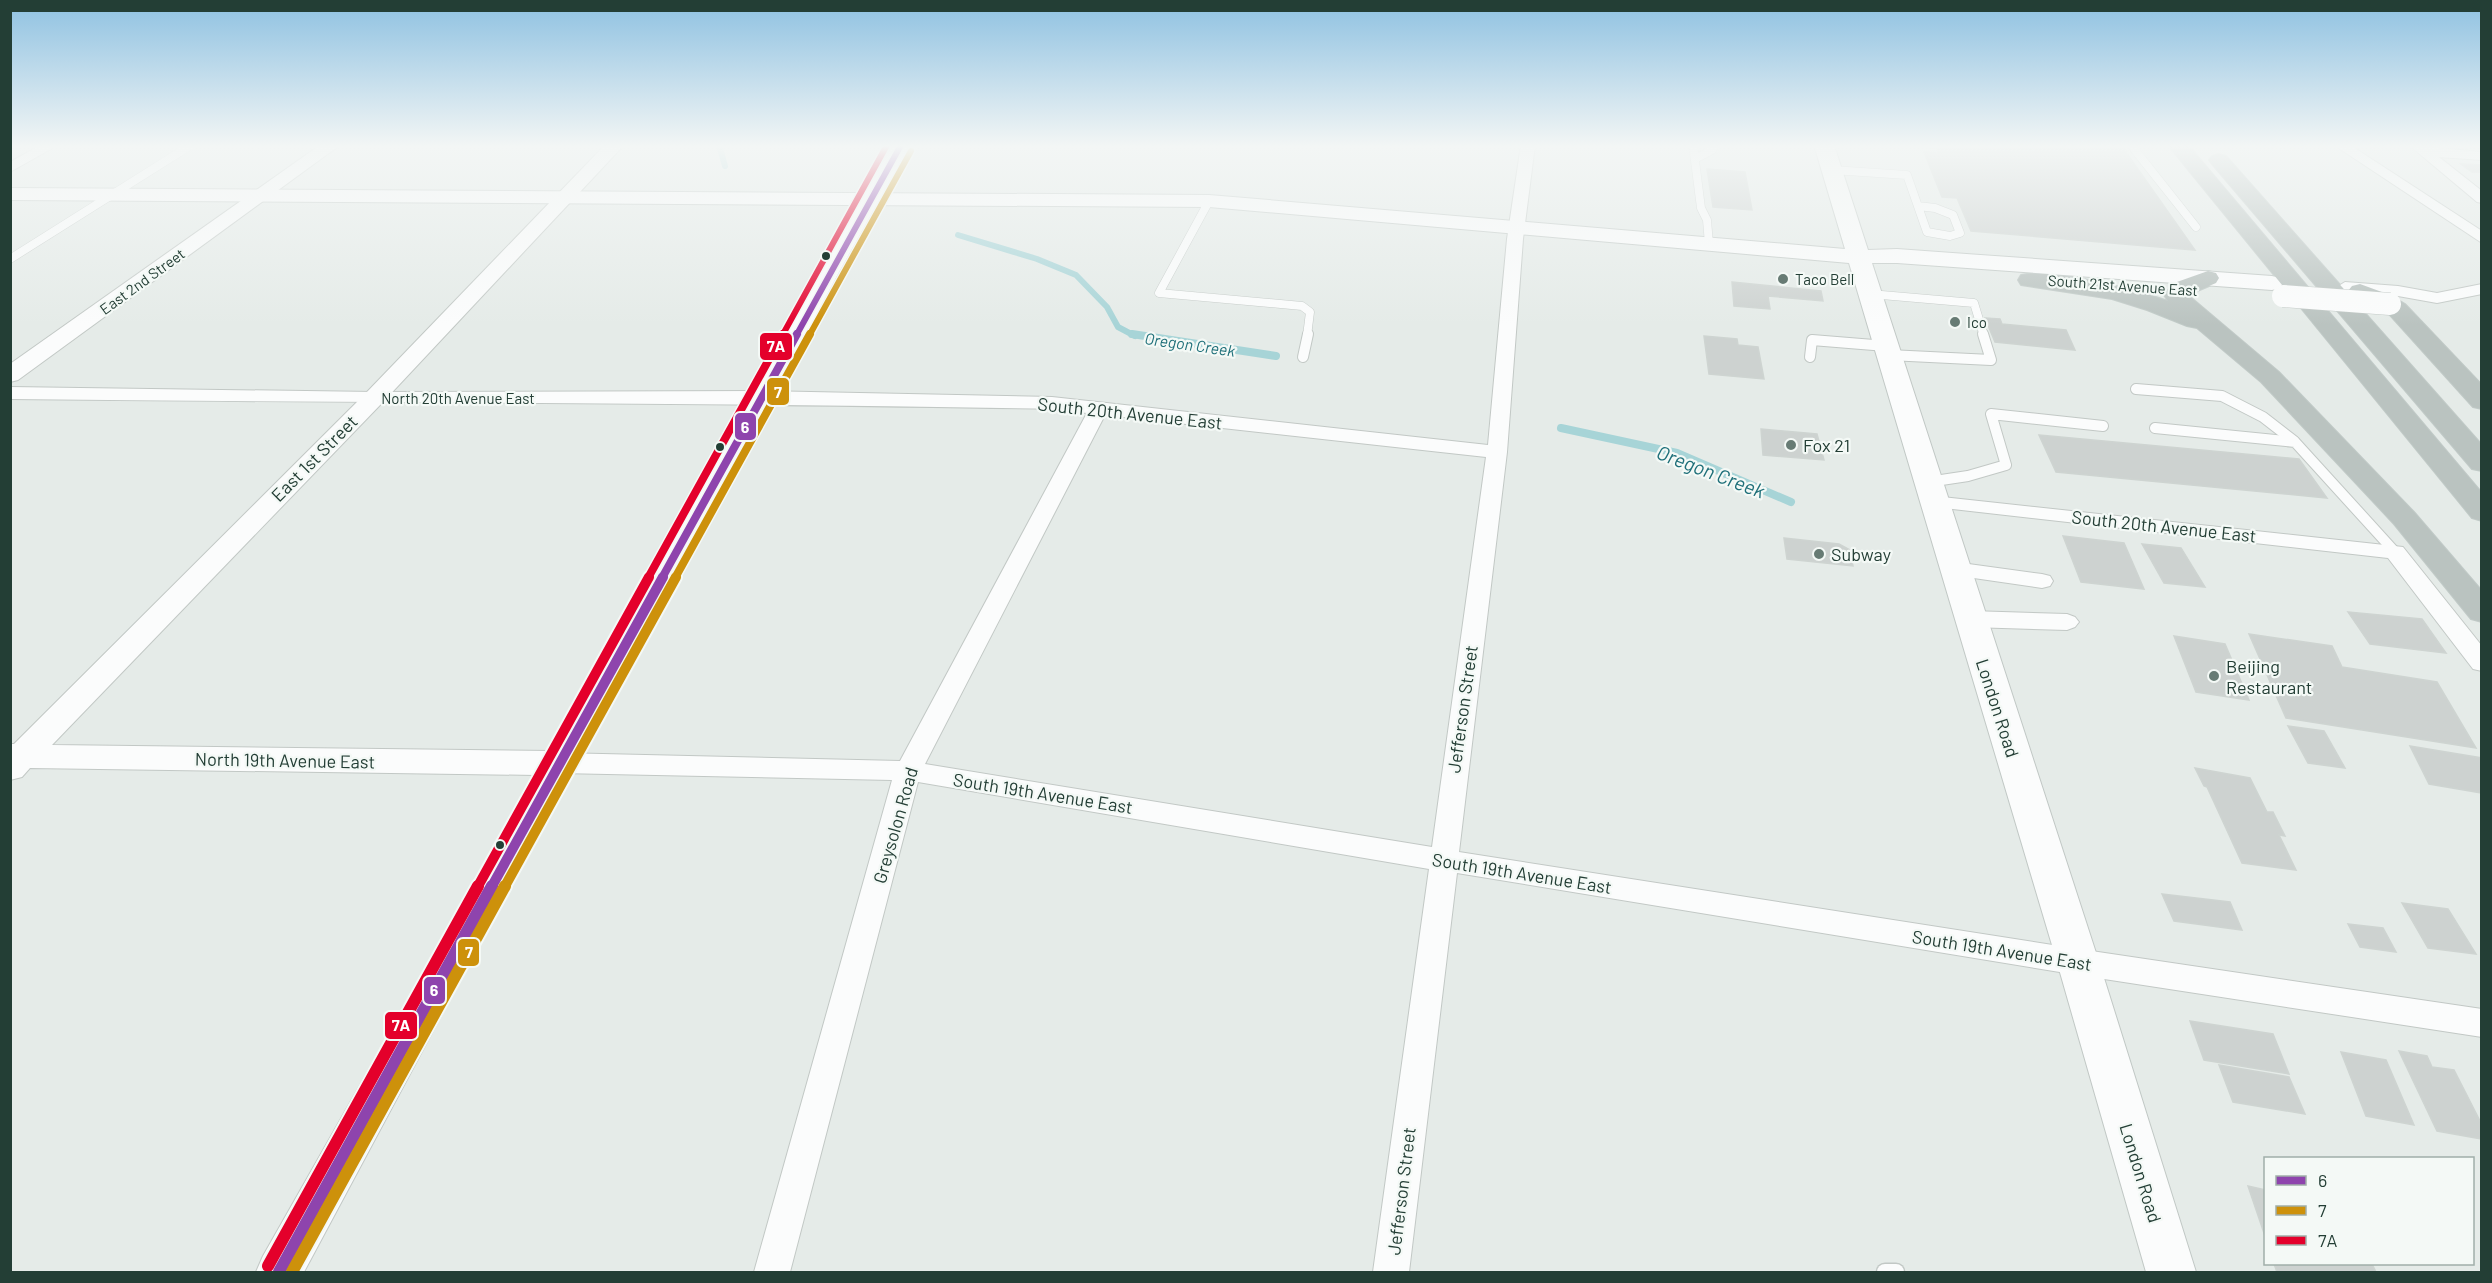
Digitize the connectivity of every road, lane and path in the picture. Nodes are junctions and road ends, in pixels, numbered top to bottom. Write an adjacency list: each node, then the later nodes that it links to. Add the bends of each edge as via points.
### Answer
1 (96, 205): 20 (lane)
2 (249, 205): 34 (street, East 2nd Street)
3 (558, 205): 37 (street, East 1st Street)
4 (866, 205): 38 (street)
5 (1207, 205): 32 (lane, via 1159,293 1302,306 1311,317)
6 (1251, 205): 16 (main road, South 21st Avenue East)
7 (1519, 205): 16 (street, Jefferson Street)
8 (1701, 205): 18 (lane, via 1707,220)
9 (1842, 205): 19 (main road, London Road)
10 (2179, 205): 15 (lane)
11 (2227, 205): 47 (highway)
12 (2258, 205): 45 (highway)
13 (2431, 205): 17 (street)
14 (1918, 206): 14 (lane, via 1927,232 1950,236 1960,233 1953,215)
15 (2196, 227)
16 (1516, 229): 18 (main road, South 21st Avenue East); 44 (street, Jefferson Street)
17 (2481, 238)
18 (1709, 244): 19 (main road, South 21st Avenue East)
19 (1858, 257): 21 (main road, South 21st Avenue East, via 1897,256); 22 (main road, South 21st Avenue East, via 1902,270); 27 (main road, London Road)
20 (10, 259)
21 (2208, 278): 24 (highway); 25 (main road, South 21st Avenue East)
22 (2029, 280): 24 (main road, South 21st Avenue East); 30 (highway, via 2080,285 2130,296)
23 (2345, 287): 25 (main road, South 21st Avenue East); 28 (street); 29 (highway, bridge)
24 (2182, 288): 25 (main road, South 21st Avenue East); 30 (highway, via 2176,295 2178,299)
25 (2278, 289): 29 (main road, South 21st Avenue East, bridge)
26 (2481, 289): 28 (street)
27 (1870, 294): 31 (main road, London Road); 31 (lane, via 1974,303 1991,360)
28 (2437, 298): 29 (street, via 2423,305)
29 (2390, 304): 39 (highway)
30 (2220, 333): 51 (highway, via 2270,377 2403,518)
31 (1888, 350): 33 (lane, via 1812,340); 46 (main road, London Road)
32 (1303, 357)
33 (1810, 357)
34 (10, 375)
35 (2136, 389): 43 (lane, via 2222,396 2263,417)
36 (10, 393): 37 (street, North 20th Avenue East)
37 (374, 398): 38 (street, North 20th Avenue East); 55 (street, East 1st Street)
38 (761, 398): 40 (street, South 20th Avenue East, via 1052,404); 56 (street)
39 (2481, 401)
40 (1098, 410): 44 (street, South 20th Avenue East); 57 (street, Greysolon Road)
41 (2103, 426): 46 (lane, via 1991,414 2006,465)
42 (2155, 428): 43 (lane)
43 (2295, 442): 48 (lane)
44 (1497, 452): 58 (street, Jefferson Street)
45 (2481, 463)
46 (1930, 492): 48 (street, South 20th Avenue East); 49 (main road, London Road)
47 (2481, 512)
48 (2395, 552): 54 (street)
49 (1954, 569): 50 (street); 52 (main road, London Road)
50 (2042, 581)
51 (2481, 612)
52 (1970, 619): 53 (street); 59 (main road, London Road)
53 (2067, 622)
54 (2481, 663)
55 (14, 760): 56 (street, North 19th Avenue East)
56 (559, 763): 57 (street, South 19th Avenue East); 61 (street)
57 (908, 771): 58 (street, South 19th Avenue East); 62 (street, Greysolon Road)
58 (1443, 860): 59 (street, South 19th Avenue East); 63 (street, Jefferson Street)
59 (2078, 962): 60 (street, South 19th Avenue East); 66 (main road, London Road)
60 (2481, 1023)
61 (279, 1272)
62 (772, 1272)
63 (1391, 1272)
64 (1885, 1272): 65 (lane)
65 (1896, 1272)
66 (2171, 1272)

